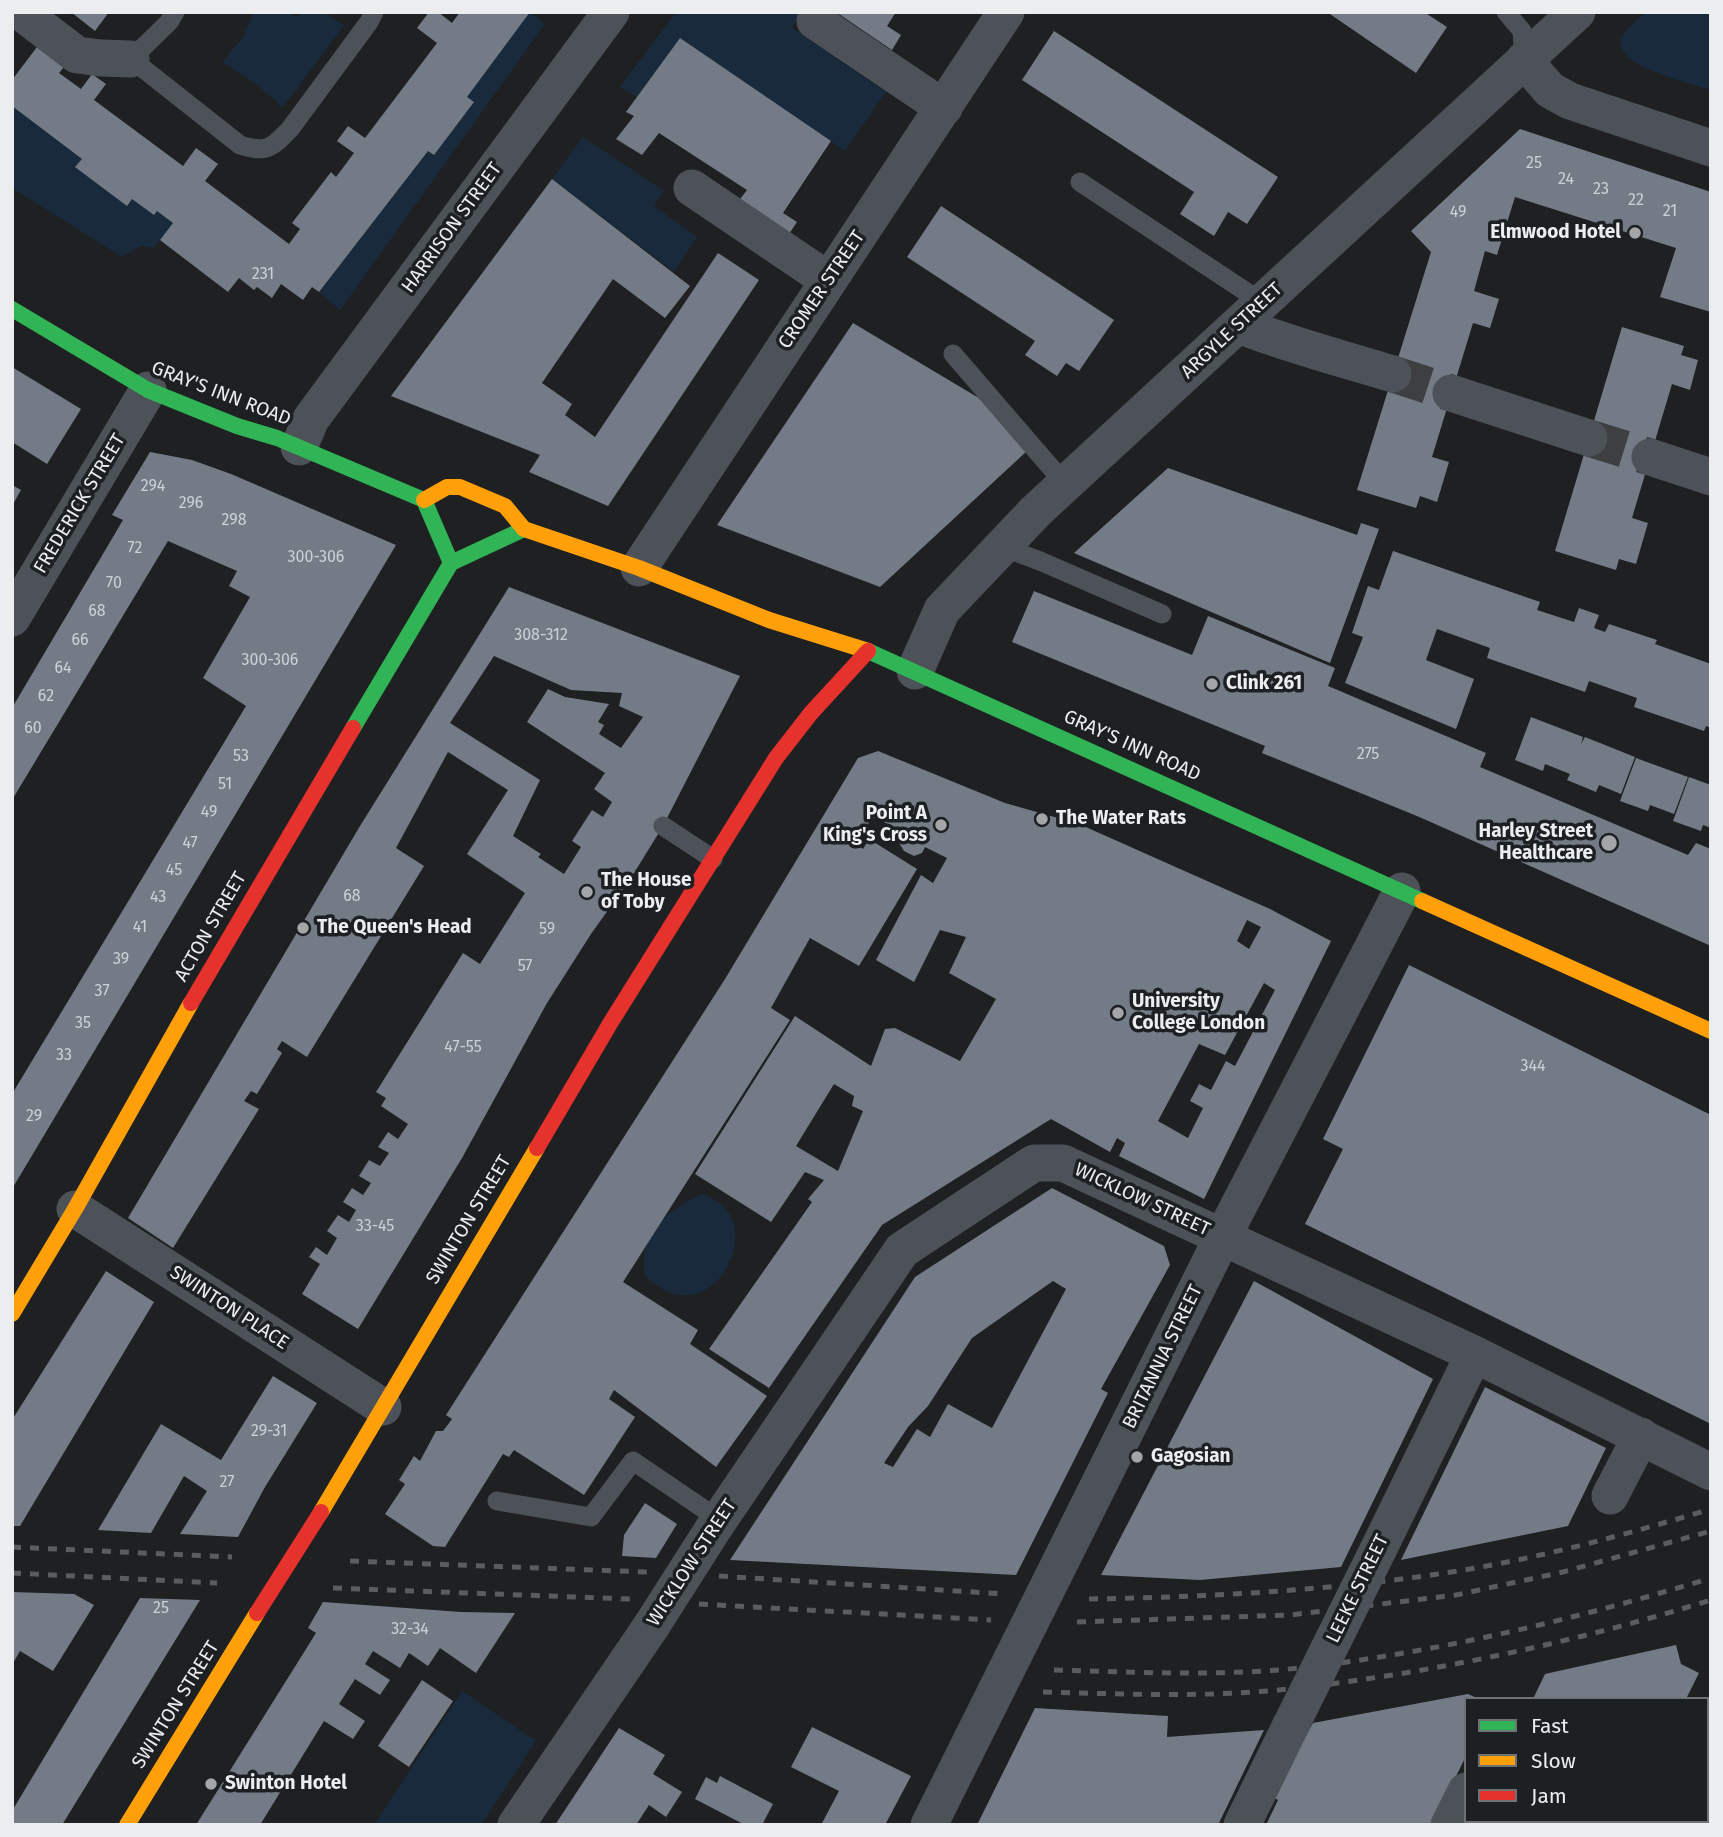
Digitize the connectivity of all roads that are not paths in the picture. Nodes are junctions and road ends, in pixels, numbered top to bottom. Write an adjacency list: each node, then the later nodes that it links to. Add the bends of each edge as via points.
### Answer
1 (20, 12): 9 (street, via 77,55)
2 (175, 12): 9 (lane)
3 (374, 12): 9 (lane, via 289,130 276,143 258,150 240,145)
4 (611, 12): 23 (street, HARRISON STREET, via 312,419)
5 (821, 12): 11 (street, via 815,21)
6 (1006, 12): 11 (street, CROMER STREET)
7 (1506, 12): 10 (lane, via 1522,31)
8 (1577, 12): 10 (street, ARGYLE STREET)
9 (131, 59)
10 (1524, 60): 12 (street, via 1550,90 1570,101); 17 (street, ARGYLE STREET)
11 (944, 108): 15 (street, CROMER STREET)
12 (1711, 148)
13 (1080, 182): 17 (lane)
14 (692, 188): 15 (street)
15 (828, 280): 31 (street, CROMER STREET)
16 (12, 309): 20 (main road, GRAY'S INN ROAD)
17 (1251, 314): 19 (street, via 1279,341); 26 (street, ARGYLE STREET)
18 (953, 355): 26 (lane)
19 (1392, 374)
20 (148, 390): 23 (main road, GRAY'S INN ROAD); 33 (street, FREDERICK STREET)
21 (1451, 393): 22 (street)
22 (1589, 438)
23 (299, 447): 27 (main road, GRAY'S INN ROAD)
24 (1650, 457): 25 (street)
25 (1711, 477)
26 (1066, 485): 29 (street, ARGYLE STREET)
27 (424, 500): 28 (main road, via 447,487 460,487 505,506); 30 (main road)
28 (524, 528): 30 (main road); 31 (main road, GRAY'S INN ROAD)
29 (1000, 546): 32 (lane); 35 (street, ARGYLE STREET, via 942,610)
30 (451, 563): 40 (main road, ACTON STREET, via 239,919)
31 (639, 568): 34 (main road, GRAY'S INN ROAD, via 769,621)
32 (1162, 614)
33 (12, 618)
34 (868, 651): 35 (main road, GRAY'S INN ROAD); 37 (main road, SWINTON STREET, via 775,758)
35 (915, 671): 38 (main road, GRAY'S INN ROAD)
36 (663, 826): 37 (lane)
37 (713, 859): 44 (main road, SWINTON STREET)
38 (1402, 891): 39 (main road, GRAY'S INN ROAD); 41 (street, BRITANNIA STREET)
39 (1711, 1031)
40 (75, 1209): 42 (main road, ACTON STREET); 44 (street, SWINTON PLACE)
41 (1223, 1238): 43 (street, WICKLOW STREET); 49 (street, WICKLOW STREET, via 1063,1163 1034,1163 902,1250); 53 (street, BRITANNIA STREET)
42 (12, 1314)
43 (1474, 1354): 45 (street, WICKLOW STREET); 54 (street, LEEKE STREET, bridge)
44 (383, 1408): 51 (main road, SWINTON STREET, bridge)
45 (1641, 1436): 46 (street, WICKLOW STREET); 47 (street)
46 (1711, 1472)
47 (1610, 1496)
48 (498, 1501): 49 (lane, via 591,1517 632,1461)
49 (717, 1523): 52 (street, WICKLOW STREET, bridge)
50 (1464, 1795): 55 (street)
51 (127, 1825)
52 (516, 1825)
53 (929, 1825)
54 (1242, 1825)
55 (1449, 1825)

